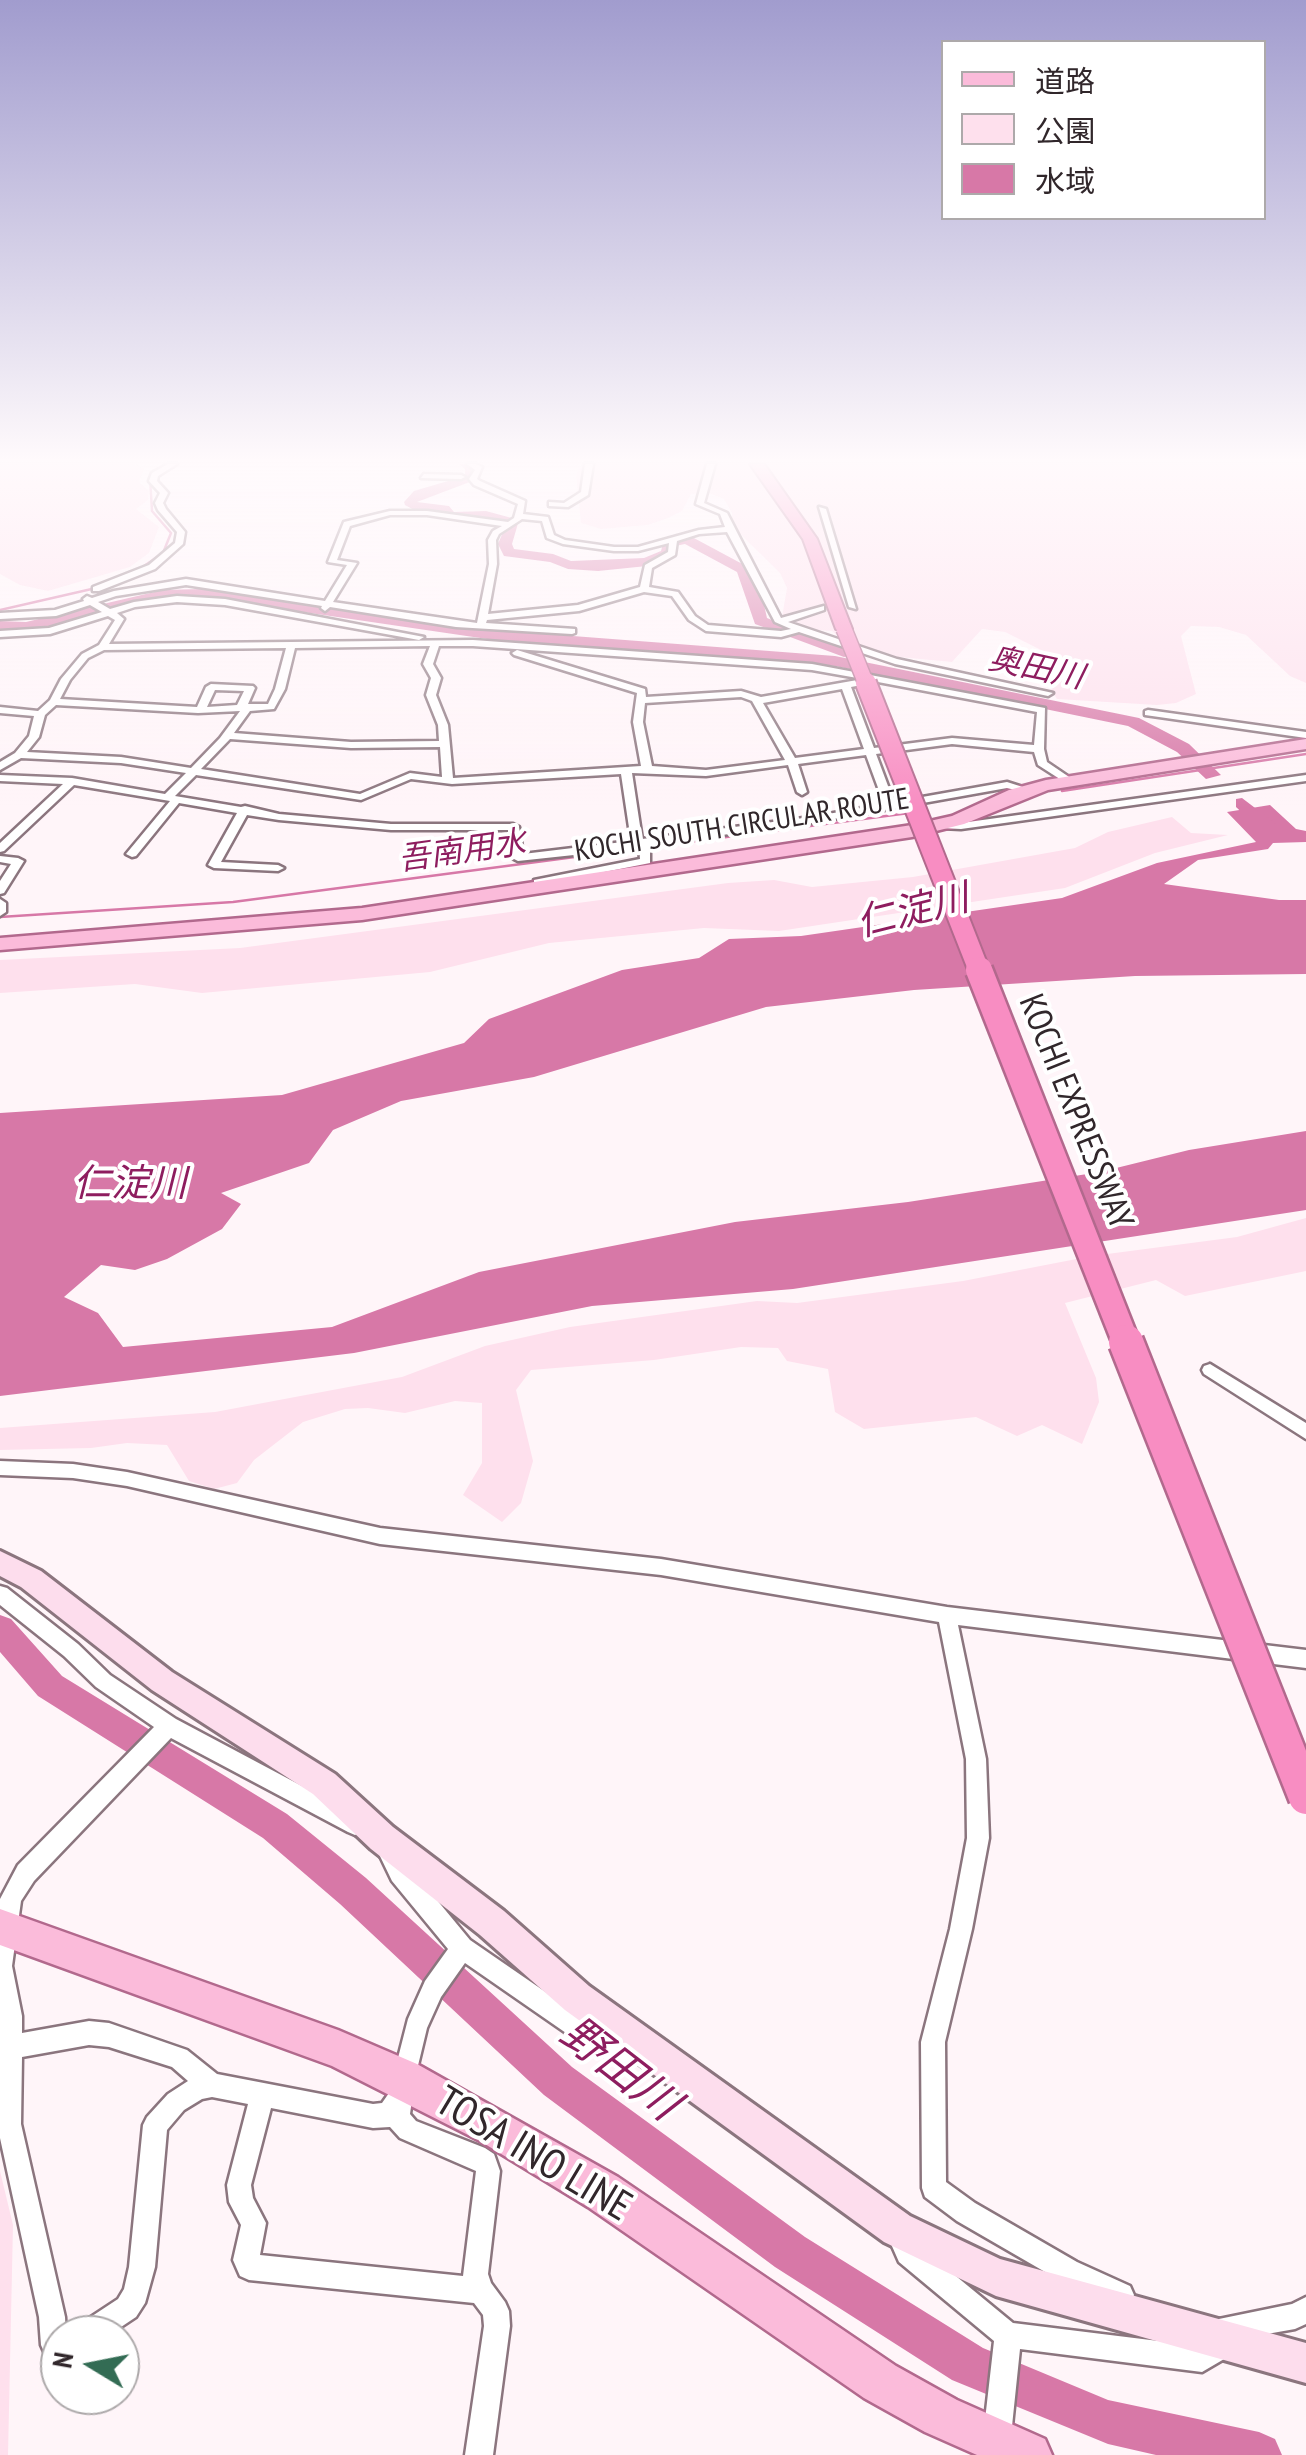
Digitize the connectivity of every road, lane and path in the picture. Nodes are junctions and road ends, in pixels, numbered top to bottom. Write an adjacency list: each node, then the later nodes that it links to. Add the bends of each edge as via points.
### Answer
1 (120, 579): 9 (street, via 78,594)
2 (343, 579): 10 (street)
3 (489, 579): 17 (street)
4 (646, 579): 8 (street)
5 (755, 579): 15 (street)
6 (827, 579): 16 (highway, KOCHI EXPRESSWAY)
7 (837, 579): 16 (street)
8 (644, 588): 15 (street, via 675,594 706,628); 17 (street)
9 (92, 602): 10 (street, via 186,582); 12 (street); 13 (street, via 31,617)
10 (327, 604): 14 (street); 17 (street)
11 (820, 608): 15 (street)
12 (110, 612): 14 (street, via 177,599); 19 (street, via 50,631); 24 (street, via 120,619)
13 (0, 616)
14 (318, 620): 20 (street); 21 (street)
15 (780, 628): 25 (street)
16 (848, 629): 25 (street); 79 (highway, KOCHI EXPRESSWAY, bridge)
17 (479, 631): 18 (street); 20 (street); 27 (street); 30 (street, via 634,687 642,691)
18 (572, 632)
19 (0, 634)
20 (457, 643): 22 (street)
21 (310, 644): 22 (street); 23 (street)
22 (435, 644): 40 (street, via 428,664 436,678 431,695)
23 (291, 645): 24 (street); 33 (street, via 271,706)
24 (102, 647): 32 (street, via 85,656)
25 (866, 652): 26 (street)
26 (904, 664): 27 (street); 29 (street)
27 (882, 678): 28 (street); 42 (street, via 1042,710)
28 (846, 686): 31 (street); 43 (street)
29 (1048, 693)
30 (639, 700): 31 (street, via 741,694); 47 (street)
31 (757, 700): 45 (street)
32 (54, 702): 35 (street); 37 (street)
33 (244, 708): 35 (street); 35 (street, via 250,688 212,688); 39 (street)
34 (0, 710): 37 (street)
35 (202, 710)
36 (1148, 713): 38 (street)
37 (40, 714): 44 (street)
38 (1306, 735)
39 (227, 736): 40 (street); 48 (street)
40 (445, 744): 52 (street)
41 (1306, 744): 54 (main road, KOCHI SOUTH CIRCULAR ROUTE)
42 (1038, 749): 43 (street, via 952,741); 54 (street, via 1042,763)
43 (868, 750): 45 (street); 58 (street)
44 (20, 755): 46 (street); 48 (street)
45 (792, 764): 47 (street, via 706,773); 56 (street)
46 (0, 767)
47 (647, 769): 49 (street)
48 (194, 771): 52 (street, via 361,797 410,776); 57 (street)
49 (626, 771): 52 (street); 61 (street)
50 (0, 778): 53 (street)
51 (1306, 778): 60 (street)
52 (448, 780)
53 (72, 781): 57 (street); 62 (street)
54 (1070, 782): 55 (main road, KOCHI SOUTH CIRCULAR ROUTE)
55 (1027, 790): 58 (street, via 1007,786); 60 (main road, KOCHI SOUTH CIRCULAR ROUTE)
56 (802, 792)
57 (172, 798): 59 (street); 63 (street)
58 (890, 806): 61 (street)
59 (245, 809): 61 (street, via 390,827 512,827 518,858); 65 (street, via 214,865)
60 (941, 825): 68 (main road, KOCHI SOUTH CIRCULAR ROUTE)
61 (643, 847): 68 (street, via 646,861)
62 (0, 850)
63 (132, 854)
64 (0, 859): 66 (street, via 18,861)
65 (278, 868)
66 (0, 890)
67 (0, 903): 69 (street)
68 (411, 908): 70 (main road, KOCHI SOUTH CIRCULAR ROUTE)
69 (0, 912)
70 (0, 944)
71 (1210, 1370): 72 (street)
72 (1306, 1432)
73 (0, 1468): 76 (street, via 109,1476 380,1536 662,1568)
74 (0, 1562): 80 (street, via 180,1692 324,1784)
75 (0, 1594): 78 (street)
76 (948, 1615): 77 (street); 94 (street, via 976,1759 978,1838 933,2042 934,2188 1068,2272)
77 (1306, 1659)
78 (163, 1732): 80 (street); 81 (street, via 26,1873)
79 (1306, 1797)
80 (382, 1838): 82 (street, via 400,1874); 84 (street)
81 (3, 1928): 83 (street); 86 (main road, TOSA INO LINE, via 322,2043)
82 (462, 1948): 84 (street, via 600,2043 625,2053); 86 (street, via 416,2028)
83 (11, 2048): 85 (street, via 109,2035 179,2058); 91 (street, via 10,2124)
84 (642, 2049): 88 (street)
85 (212, 2085): 87 (street); 92 (street, via 176,2102 154,2125 142,2266 136,2294)
86 (401, 2088): 87 (street, via 394,2111 374,2116); 89 (street, via 398,2118 408,2130 485,2163 475,2274); 96 (main road, TOSA INO LINE, via 494,2127 603,2192 880,2382)
87 (263, 2093): 89 (street, via 239,2185 254,2223 248,2267)
88 (897, 2228): 93 (street, via 908,2253); 94 (street, via 996,2277)
89 (481, 2291): 97 (street, via 496,2311 497,2326)
90 (1306, 2310): 94 (street)
91 (52, 2315)
92 (116, 2315)
93 (1008, 2336): 94 (street, via 1202,2359); 96 (street)
94 (1226, 2336): 95 (street)
95 (1306, 2363)
96 (1004, 2441)
97 (479, 2455)

